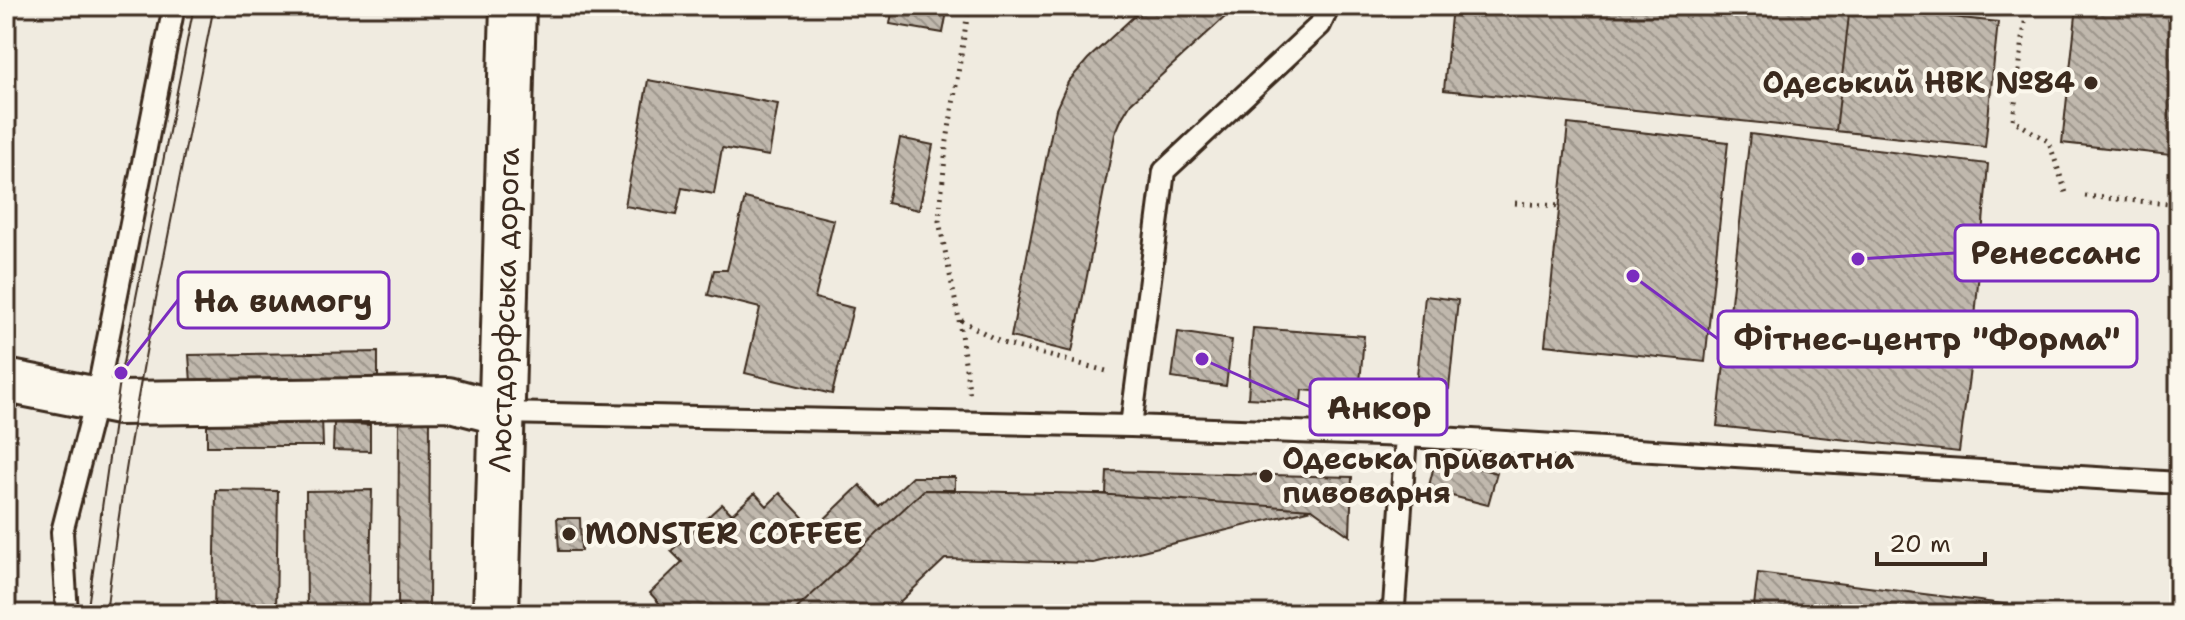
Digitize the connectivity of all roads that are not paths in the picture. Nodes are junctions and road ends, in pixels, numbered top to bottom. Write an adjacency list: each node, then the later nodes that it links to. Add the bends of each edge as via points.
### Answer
1 (174, 6): 5 (lane)
2 (513, 6): 6 (main road, Люстдорфська дорога)
3 (1329, 6): 7 (lane, via 1320,25 1164,171)
4 (6, 381): 5 (street)
5 (96, 400): 6 (street, via 448,399); 10 (lane, via 62,532)
6 (501, 413): 7 (lane); 11 (main road, Люстдорфська дорога)
7 (1131, 426): 8 (lane)
8 (1406, 436): 9 (lane); 12 (lane, via 1394,606)
9 (2179, 483)
10 (67, 614)
11 (496, 614)
12 (1386, 614)

